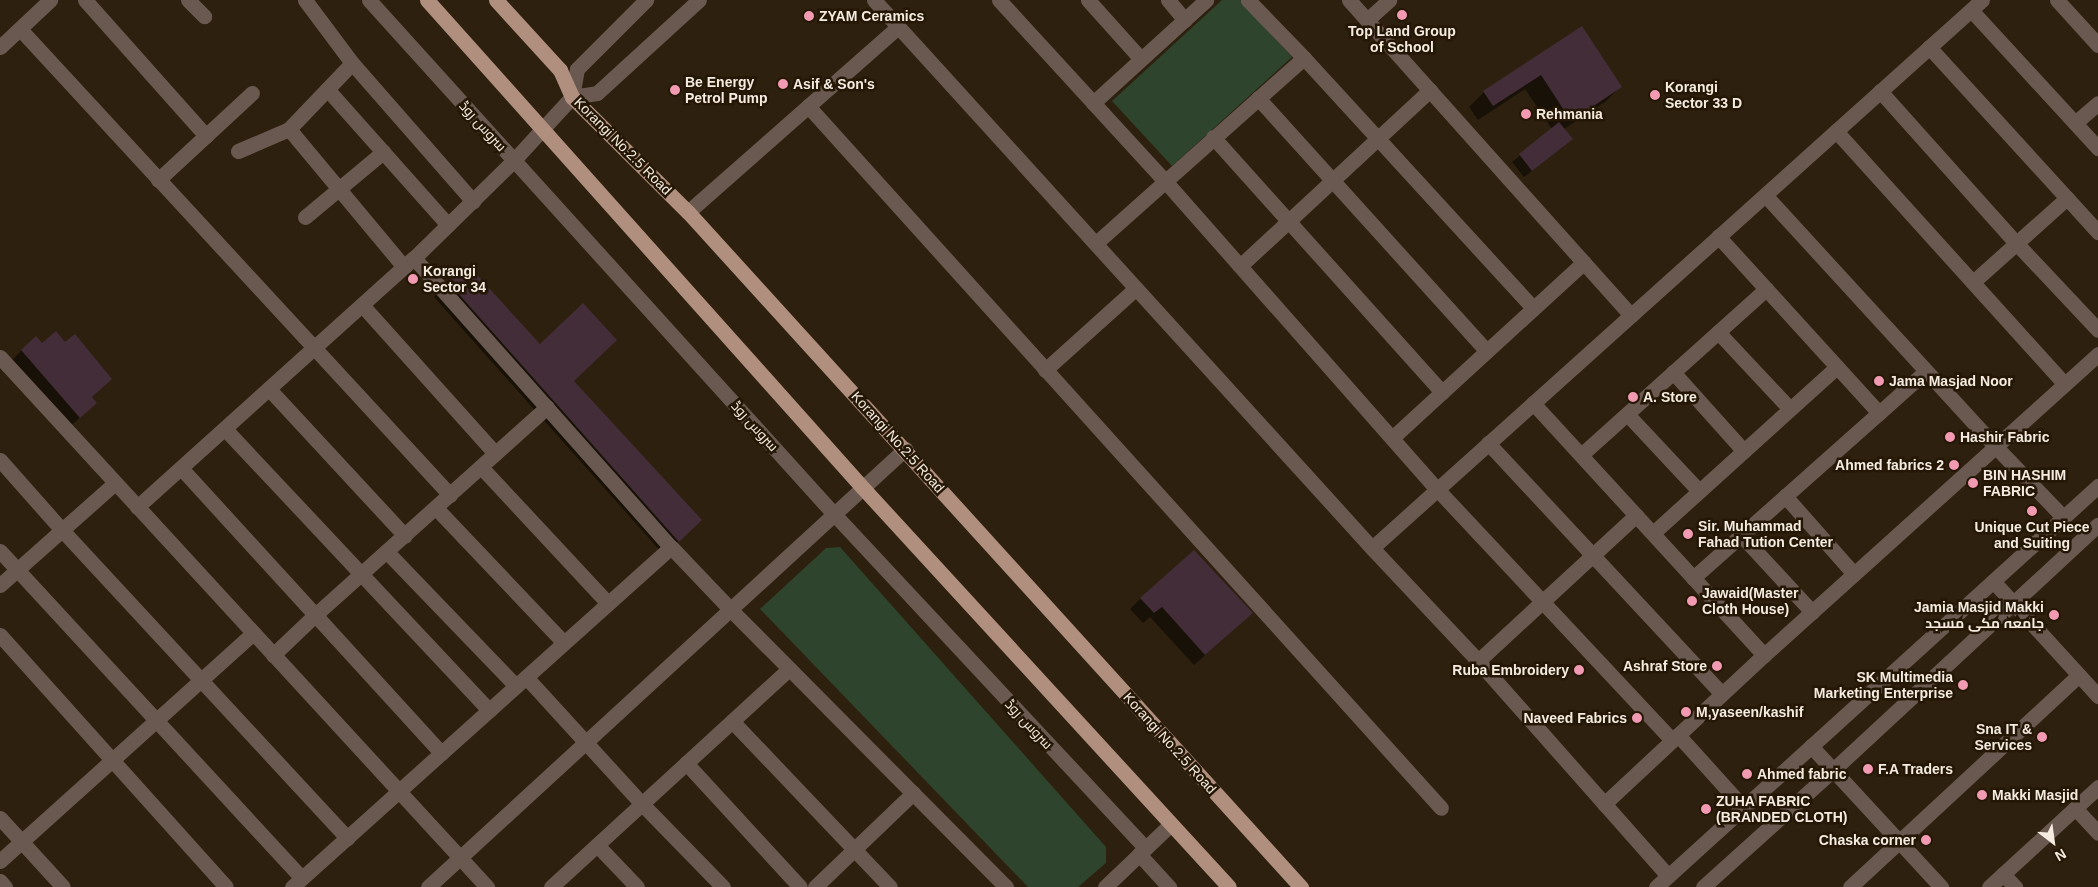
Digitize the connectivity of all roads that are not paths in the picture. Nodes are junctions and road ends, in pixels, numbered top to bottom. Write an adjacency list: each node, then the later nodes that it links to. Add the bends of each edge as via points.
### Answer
1 (50, 0): 24 (street)
2 (85, 0): 44 (street)
3 (188, 0): 20 (street)
4 (305, 0): 30 (street)
5 (369, 0): 50 (street, سروس روڈ)
6 (427, 0): 41 (main road)
7 (496, 0): 35 (main road, Korangi No.2.5 Road, via 560,70)
8 (646, 0): 35 (street, via 578,69)
9 (699, 0): 35 (street, via 597,93)
10 (874, 0): 23 (street)
11 (999, 0): 37 (street)
12 (1088, 0): 29 (street)
13 (1168, 0): 21 (street)
14 (1206, 0): 21 (street)
15 (1248, 0): 28 (street)
16 (1349, 0): 22 (street)
17 (1389, 0): 22 (street)
18 (2057, 0): 25 (street)
19 (1976, 5): 27 (street); 40 (street)
20 (204, 16)
21 (1185, 20): 29 (street)
22 (1367, 20): 32 (street)
23 (898, 27): 39 (street); 64 (street)
24 (20, 29): 26 (street); 51 (street)
25 (2098, 45)
26 (0, 47)
27 (1929, 47): 33 (street); 56 (street)
28 (1304, 58): 36 (street); 46 (street)
29 (1141, 59): 37 (street)
30 (352, 63): 31 (street); 57 (street)
31 (327, 89): 42 (street); 49 (street)
32 (1430, 90): 46 (street); 66 (street)
33 (1880, 91): 43 (street); 65 (street)
34 (252, 93): 44 (street)
35 (572, 97): 41 (street); 58 (main road, Korangi No.2.5 Road)
36 (1258, 98): 45 (street); 52 (street)
37 (1093, 102): 53 (street)
38 (2098, 103): 40 (street)
39 (808, 106): 58 (street); 82 (street)
40 (2075, 123): 47 (street)
41 (541, 128): 50 (street); 106 (main road)
42 (289, 129): 48 (street); 54 (street)
43 (1836, 131): 55 (street); 69 (street)
44 (206, 136): 51 (street)
45 (1213, 138): 53 (street); 60 (street)
46 (1377, 139): 52 (street); 73 (street)
47 (2098, 148)
48 (238, 151)
49 (383, 152): 54 (street); 61 (street)
50 (514, 160): 57 (street); 113 (street, سروس روڈ)
51 (158, 180): 77 (street)
52 (1333, 180): 60 (street); 78 (street)
53 (1165, 181): 64 (street); 68 (street)
54 (340, 190): 59 (street); 67 (street)
55 (1765, 195): 63 (street); 83 (street)
56 (2067, 198): 62 (street); 65 (street)
57 (472, 201): 61 (street)
58 (688, 212): 97 (main road, Korangi No.2.5 Road)
59 (306, 217)
60 (1288, 221): 68 (street); 87 (street)
61 (448, 225): 67 (street)
62 (2098, 232)
63 (1718, 236): 71 (street); 74 (street)
64 (1096, 243): 70 (street)
65 (2017, 244): 69 (street); 75 (street)
66 (1584, 262): 73 (street); 74 (street)
67 (409, 263): 72 (street); 89 (street)
68 (1240, 266): 94 (street)
69 (1973, 282): 85 (street)
70 (1136, 288): 82 (street); 122 (street)
71 (1766, 289): 76 (street); 81 (street)
72 (362, 305): 77 (street); 99 (street)
73 (1533, 308): 78 (street)
74 (1631, 315): 88 (street)
75 (2098, 330)
76 (1718, 332): 84 (street); 90 (street)
77 (315, 347): 86 (street); 109 (street)
78 (1487, 351): 87 (street)
79 (2098, 354): 85 (street)
80 (0, 358): 104 (street)
81 (1837, 367): 90 (street); 91 (street)
82 (1046, 370): 166 (street)
83 (1926, 370): 91 (street); 96 (street)
84 (1673, 372): 92 (street); 98 (street)
85 (2065, 384): 96 (street)
86 (269, 389): 93 (street); 120 (street)
87 (1442, 392): 94 (street)
88 (1533, 403): 95 (street); 100 (street)
89 (547, 407): 99 (street); 121 (street)
90 (1790, 409): 98 (street)
91 (1879, 413): 110 (street)
92 (1627, 414): 100 (street); 108 (street)
93 (225, 428): 103 (street); 127 (street)
94 (1392, 438): 107 (street)
95 (1488, 443): 107 (street); 125 (street)
96 (1995, 446): 115 (street); 128 (street)
97 (905, 449): 106 (street); 198 (main road, Korangi No.2.5 Road)
98 (1744, 451): 108 (street)
99 (496, 453): 102 (street)
100 (1581, 455): 114 (street)
101 (0, 460): 117 (street)
102 (481, 467): 109 (street); 133 (street)
103 (181, 468): 111 (street); 137 (street)
104 (115, 483): 111 (street); 117 (street)
105 (2098, 486): 115 (street)
106 (863, 488): 113 (street); 169 (main road)
107 (1437, 489): 122 (street); 132 (street)
108 (1699, 491): 118 (street)
109 (450, 495): 112 (street)
110 (1785, 496): 119 (street); 128 (street)
111 (137, 507): 138 (street)
112 (436, 508): 120 (street); 140 (street)
113 (834, 514): 135 (street); 176 (street, سروس روڈ)
114 (1636, 515): 118 (street); 125 (street)
115 (2063, 517): 130 (street)
116 (2098, 525): 134 (street)
117 (62, 530): 126 (street); 146 (street)
118 (1653, 533): 129 (street)
119 (1741, 535): 129 (street); 136 (street)
120 (405, 536): 124 (street)
121 (671, 547): 133 (street); 135 (street)
122 (1372, 548): 143 (street)
123 (0, 551): 126 (street)
124 (387, 552): 127 (street); 147 (street)
125 (1592, 555): 132 (street); 148 (street)
126 (17, 570): 131 (street); 152 (street)
127 (362, 574): 137 (street); 150 (street)
128 (1854, 574): 136 (street)
129 (1693, 578): 142 (street)
130 (1992, 581): 134 (street); 155 (street)
131 (0, 585)
132 (1542, 601): 143 (street); 153 (street)
133 (608, 603): 140 (street)
134 (2013, 603): 145 (street); 159 (street)
135 (730, 610): 144 (street); 154 (street)
136 (1812, 612): 142 (street)
137 (314, 616): 141 (street); 156 (street)
138 (253, 633): 141 (street); 146 (street)
139 (0, 635): 157 (street)
140 (564, 643): 147 (street)
141 (274, 655): 161 (street)
142 (1764, 655): 148 (street)
143 (1478, 660): 164 (street)
144 (789, 669): 151 (street); 162 (street)
145 (2079, 675): 149 (street); 172 (street)
146 (201, 680): 152 (street); 171 (street)
147 (521, 681): 150 (street); 154 (street)
148 (1722, 694): 153 (street)
149 (2098, 696)
150 (489, 710): 156 (street)
151 (732, 721): 158 (street); 175 (street)
152 (156, 722): 157 (street); 182 (street)
153 (1675, 738): 164 (street); 165 (street)
154 (586, 742): 163 (street); 177 (street)
155 (1811, 746): 159 (street); 165 (street)
156 (441, 753): 161 (street)
157 (113, 761): 173 (street); 185 (street)
158 (686, 763): 163 (street); 191 (street)
159 (1833, 770): 172 (street); 200 (street)
160 (2098, 787): 167 (street)
161 (398, 791): 171 (street); 177 (street)
162 (913, 793): 175 (street); 194 (street)
163 (642, 804): 174 (street); 190 (street)
164 (1604, 804): 180 (street)
165 (1744, 807): 180 (street)
166 (1441, 808)
167 (2075, 808): 170 (street); 179 (street)
168 (0, 818): 173 (street)
169 (1171, 824): 176 (street); 197 (main road)
170 (2098, 833)
171 (347, 838): 182 (street)
172 (1900, 841): 201 (street); 202 (street)
173 (22, 842): 178 (street); 184 (street)
174 (597, 845): 188 (street); 189 (street)
175 (854, 850): 192 (street); 193 (street)
176 (1142, 851): 195 (street); 196 (street, سروس روڈ)
177 (460, 858): 186 (street); 187 (street)
178 (0, 861)
179 (2003, 874): 203 (street); 204 (street)
180 (1668, 876): 199 (street)
181 (0, 881): 183 (street)
182 (297, 882)
183 (5, 887)
184 (63, 887)
185 (226, 887)
186 (428, 887)
187 (487, 887)
188 (551, 887)
189 (638, 887)
190 (723, 887)
191 (800, 887)
192 (815, 887)
193 (890, 887)
194 (1006, 887)
195 (1105, 887)
196 (1169, 887)
197 (1229, 887)
198 (1301, 887)
199 (1656, 887)
200 (1702, 887)
201 (1850, 887)
202 (1941, 887)
203 (1989, 887)
204 (2015, 887)

